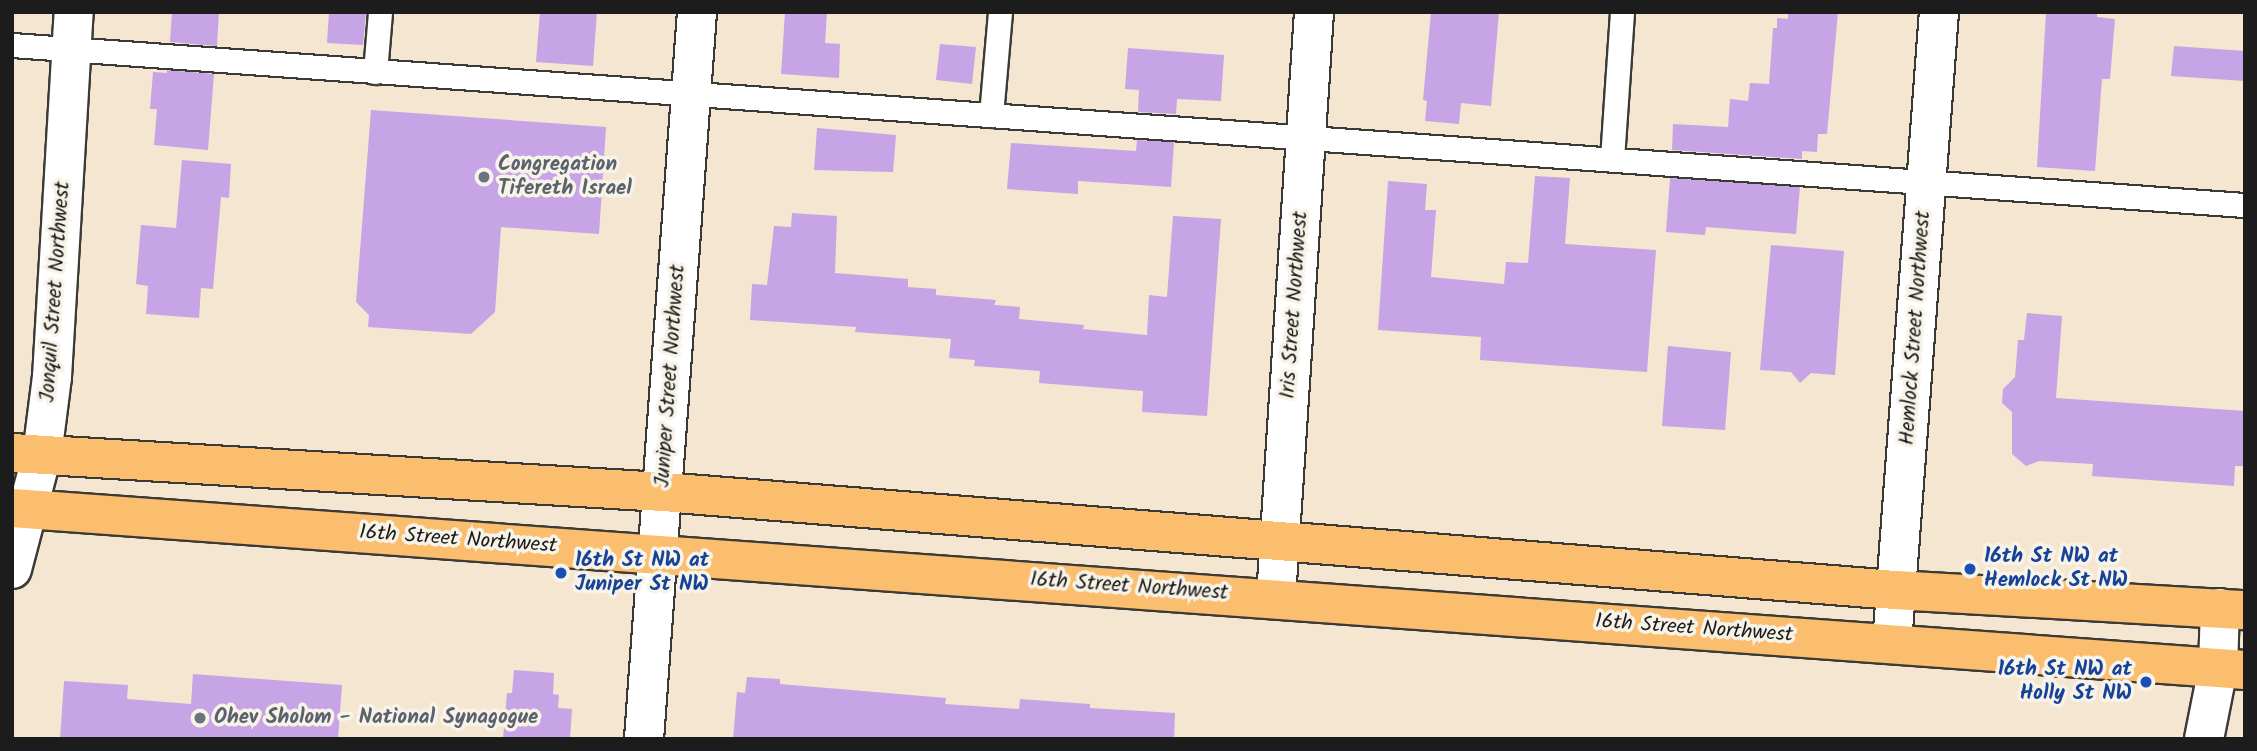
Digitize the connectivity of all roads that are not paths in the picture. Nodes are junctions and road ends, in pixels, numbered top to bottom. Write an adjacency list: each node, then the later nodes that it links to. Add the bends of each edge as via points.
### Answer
1 (74, 12): 9 (street, Jonquil Street Northwest)
2 (380, 12): 10 (lane)
3 (697, 12): 11 (street, Juniper Street Northwest)
4 (1000, 12): 12 (lane)
5 (1314, 12): 13 (street, Iris Street Northwest)
6 (1622, 12): 14 (lane)
7 (1940, 12): 15 (street, Hemlock Street Northwest)
8 (12, 45): 9 (lane)
9 (71, 50): 10 (lane); 17 (street, Jonquil Street Northwest, via 52,377)
10 (375, 72): 11 (lane)
11 (691, 95): 12 (lane); 18 (street, Juniper Street Northwest)
12 (991, 115): 13 (lane)
13 (1306, 136): 14 (lane); 20 (street, Iris Street Northwest)
14 (1612, 159): 15 (lane)
15 (1927, 183): 16 (lane); 23 (street, Hemlock Street Northwest)
16 (2245, 205)
17 (27, 454): 18 (main road); 19 (street, Jonquil Street Northwest)
18 (663, 492): 20 (main road); 21 (street, Juniper Street Northwest)
19 (20, 508): 21 (main road, 16th Street Northwest); 22 (street, Jonquil Street Northwest)
20 (1279, 542): 23 (main road); 24 (street, Iris Street Northwest)
21 (658, 554): 24 (main road, 16th Street Northwest); 28 (street, Juniper Street Northwest)
22 (12, 569)
23 (1895, 590): 25 (main road); 26 (street, Hemlock Street Northwest)
24 (1276, 598): 26 (main road, 16th Street Northwest)
25 (2232, 609): 27 (street)
26 (1892, 644): 27 (main road, 16th Street Northwest)
27 (2232, 669): 29 (street)
28 (644, 739)
29 (2204, 739)

